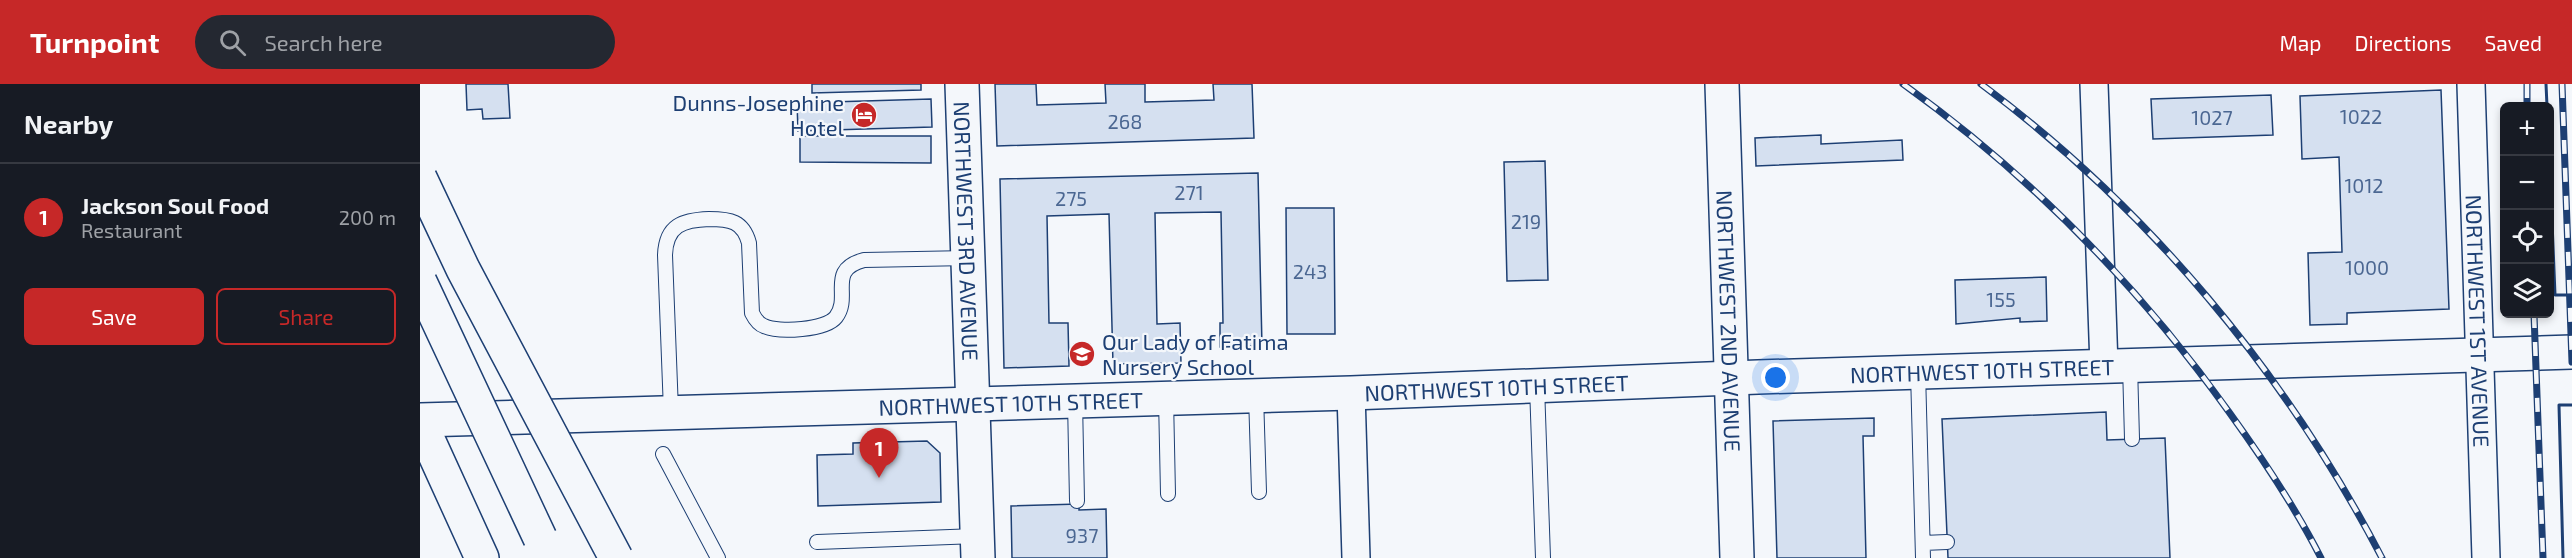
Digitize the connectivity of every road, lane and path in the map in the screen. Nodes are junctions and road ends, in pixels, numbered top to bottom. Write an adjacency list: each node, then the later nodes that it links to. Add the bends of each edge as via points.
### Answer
1 (962, 84): 6 (main road, NORTHWEST 3RD AVENUE)
2 (1722, 84): 12 (main road, NORTHWEST 2ND AVENUE)
3 (2094, 84): 10 (street)
4 (2471, 84): 9 (street, NORTHWEST 1ST AVENUE)
5 (420, 178): 32 (main road, bridge, via 463,269)
6 (969, 258): 18 (main road, NORTHWEST 3RD AVENUE); 19 (lane, via 854,262 843,275 841,304 835,319 816,328 773,328 756,321 752,313 749,243 738,223 726,219 690,220 678,225 670,234 664,255)
7 (420, 282): 30 (main road, bridge)
8 (2572, 352): 9 (main road, NORTHWEST 10TH STREET)
9 (2481, 355): 10 (main road, NORTHWEST 10TH STREET); 38 (street, NORTHWEST 1ST AVENUE)
10 (2117, 366): 11 (main road, NORTHWEST 10TH STREET); 21 (lane)
11 (1918, 372): 12 (main road, NORTHWEST 10TH STREET); 28 (lane)
12 (1730, 378): 13 (main road, NORTHWEST 10TH STREET); 36 (main road, NORTHWEST 2ND AVENUE)
13 (1537, 386): 14 (main road, NORTHWEST 10TH STREET); 35 (lane)
14 (1351, 393): 15 (main road, NORTHWEST 10TH STREET); 34 (street)
15 (1256, 395): 16 (main road, NORTHWEST 10TH STREET); 23 (lane)
16 (1166, 398): 17 (main road, NORTHWEST 10TH STREET); 24 (lane)
17 (1075, 401): 18 (main road, NORTHWEST 10TH STREET); 25 (lane)
18 (973, 404): 19 (main road, NORTHWEST 10TH STREET); 29 (main road, NORTHWEST 3RD AVENUE)
19 (671, 411): 20 (main road, NORTHWEST 10TH STREET)
20 (420, 421): 31 (main road)
21 (2132, 439)
22 (663, 454): 33 (lane)
23 (1259, 492)
24 (1168, 494)
25 (1077, 501)
26 (817, 542): 29 (lane)
27 (1947, 542): 28 (lane)
28 (1923, 543): 37 (lane)
29 (977, 547)
30 (545, 548)
31 (482, 558)
32 (616, 558)
33 (718, 558)
34 (1356, 558)
35 (1543, 558)
36 (1737, 558)
37 (1923, 558)
38 (2486, 558)

